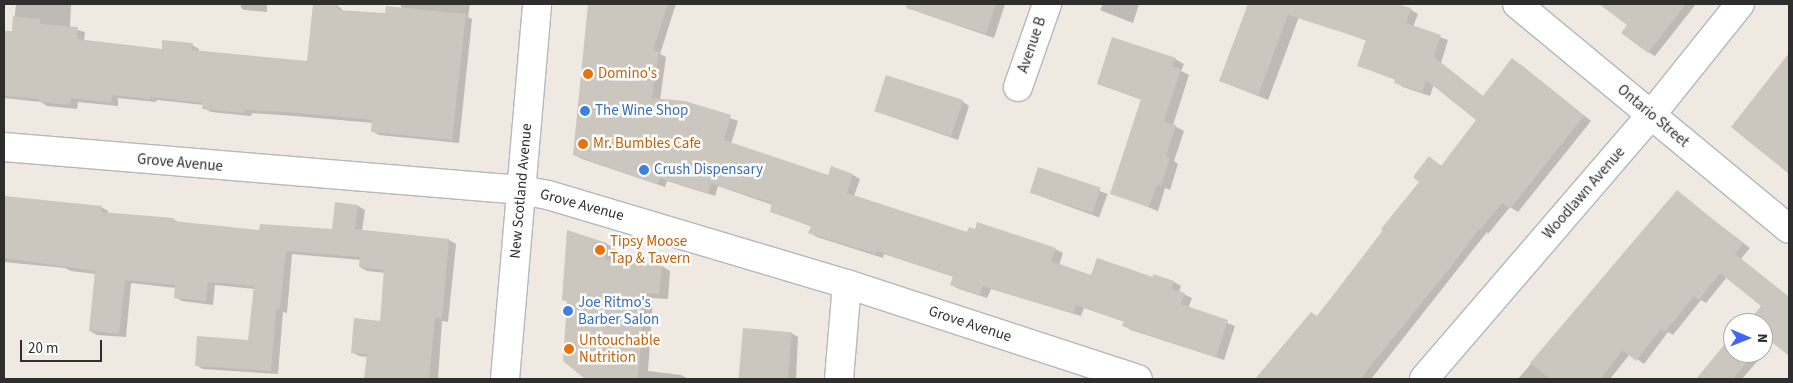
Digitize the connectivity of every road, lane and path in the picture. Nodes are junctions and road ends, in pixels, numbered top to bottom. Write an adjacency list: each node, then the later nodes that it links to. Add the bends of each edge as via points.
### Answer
1 (538, 4): 8 (street, New Scotland Avenue)
2 (1047, 4): 5 (street, Avenue B)
3 (1517, 4): 6 (street, Ontario Street)
4 (1740, 4): 6 (street, Woodlawn Avenue)
5 (1018, 87)
6 (1651, 115): 9 (street, Ontario Street); 14 (street, Woodlawn Avenue)
7 (4, 147): 8 (street, Grove Avenue)
8 (522, 190): 10 (street, Grove Avenue, via 586,205); 11 (street, New Scotland Avenue)
9 (1789, 229)
10 (847, 284): 12 (street); 13 (street, Grove Avenue)
11 (505, 379)
12 (839, 379)
13 (1138, 379)
14 (1424, 379)

